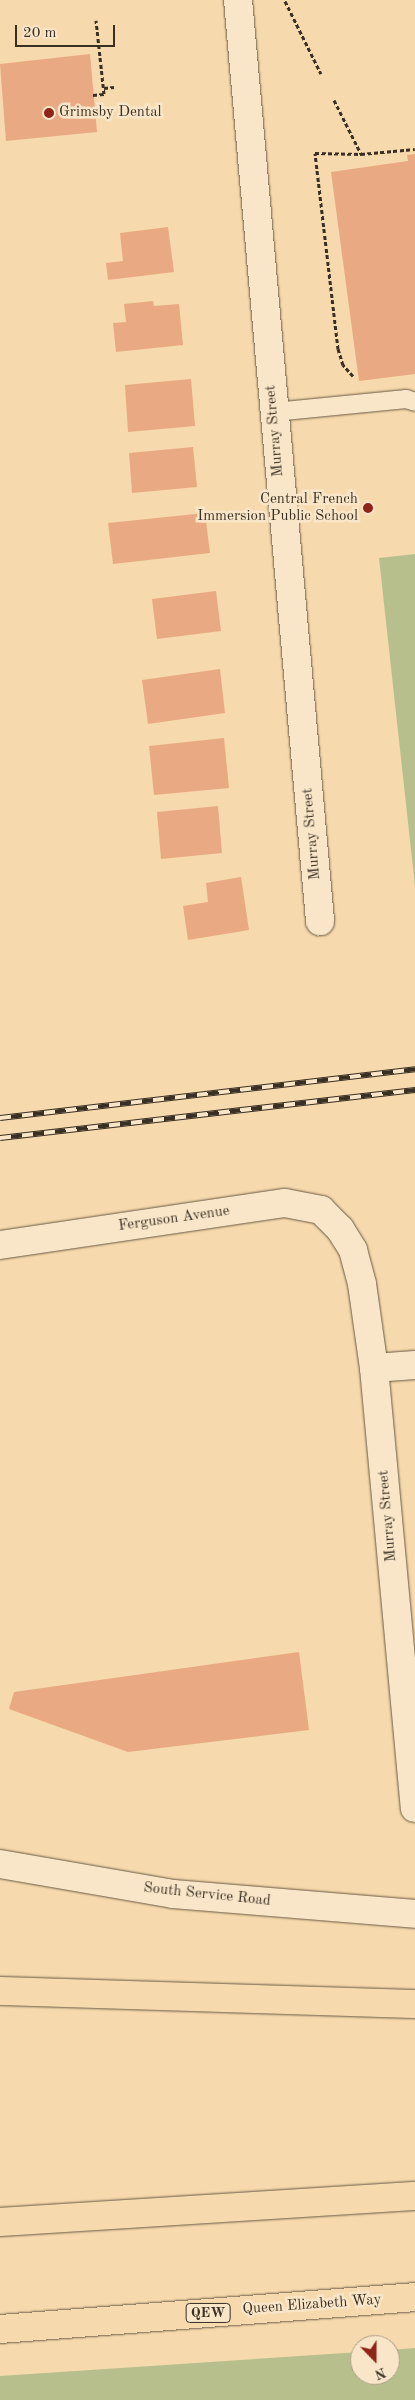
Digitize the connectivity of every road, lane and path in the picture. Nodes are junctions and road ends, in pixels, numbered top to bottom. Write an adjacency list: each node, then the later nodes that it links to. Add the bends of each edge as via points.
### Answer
1 (238, 0): 13 (street, Murray Street)
2 (285, 1): 4 (path)
3 (96, 20): 6 (path)
4 (321, 74)
5 (114, 87): 6 (path)
6 (104, 88): 7 (path, via 104,94)
7 (93, 95)
8 (334, 100): 10 (path)
9 (415, 149): 10 (path)
10 (361, 154): 11 (path, via 315,153 338,349 343,365)
11 (352, 376)
12 (415, 402): 13 (lane, via 406,399)
13 (274, 412): 14 (street, Murray Street)
14 (320, 921)
15 (340, 1229): 16 (street, Ferguson Avenue, via 321,1210 285,1203); 18 (street, Murray Street, via 352,1250 362,1284)
16 (0, 1245)
17 (415, 1364): 18 (street)
18 (374, 1368): 19 (street, Murray Street)
19 (415, 1808)
20 (0, 1864): 21 (street, South Service Road, via 173,1894)
21 (415, 1914)
22 (0, 1991): 23 (highway)
23 (415, 2004)
24 (415, 2196): 25 (highway)
25 (0, 2222)
26 (415, 2297): 27 (highway, Queen Elizabeth Way / QEW)
27 (0, 2329)

